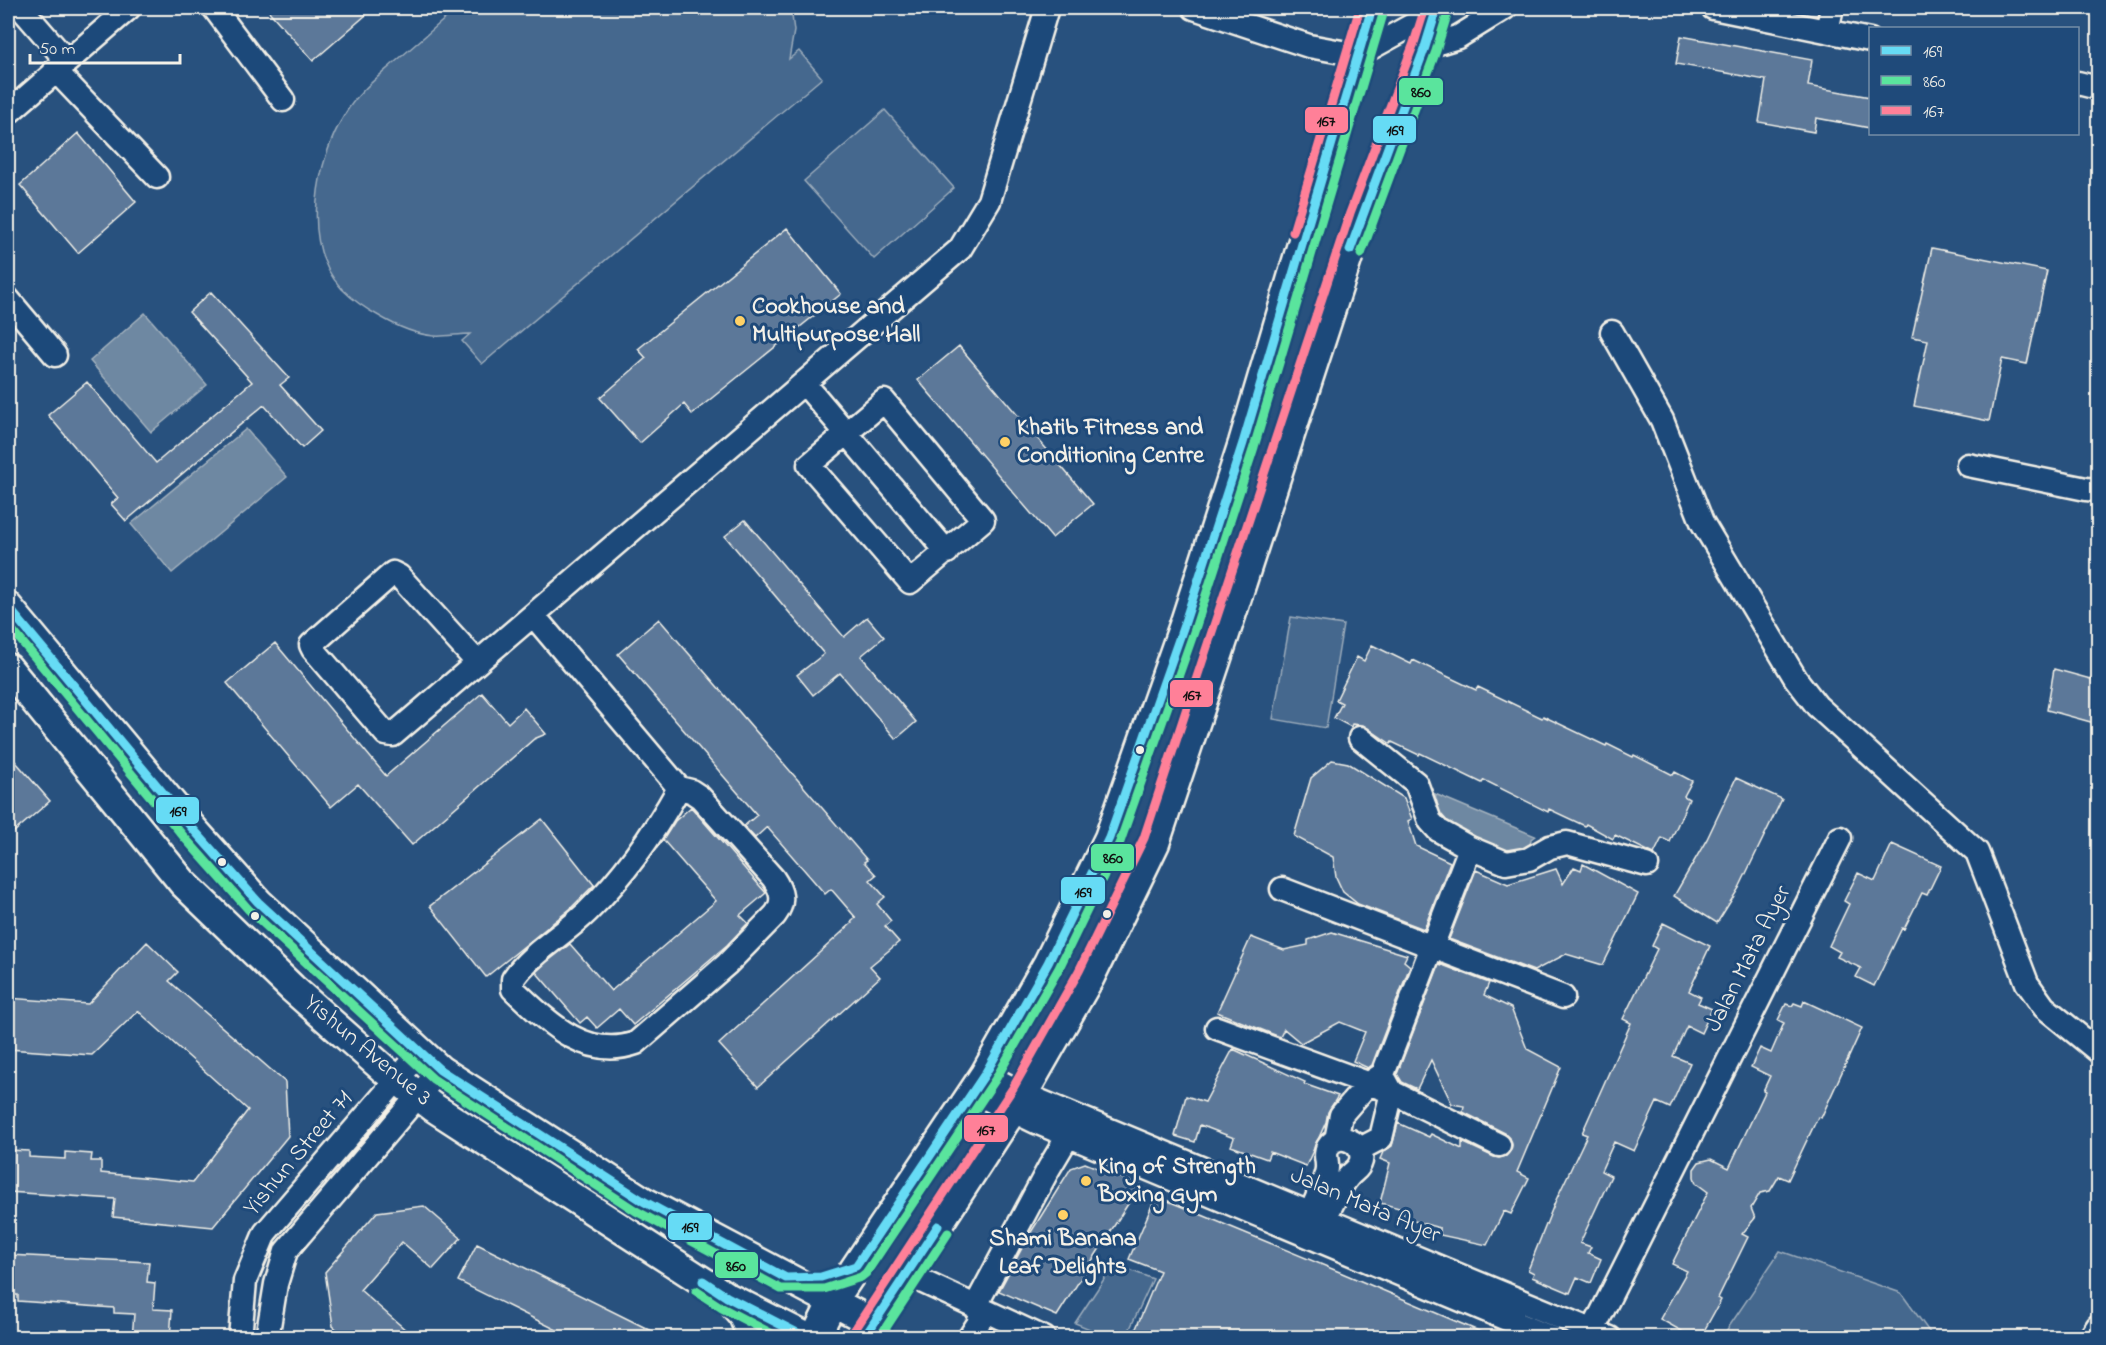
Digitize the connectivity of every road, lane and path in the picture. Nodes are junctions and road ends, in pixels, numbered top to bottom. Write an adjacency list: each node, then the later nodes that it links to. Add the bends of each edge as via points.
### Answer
1 (21, 8): 15 (street)
2 (129, 8): 15 (street)
3 (214, 8): 18 (street)
4 (1047, 8): 24 (street, via 989,201 960,249)
5 (1194, 8): 14 (street, via 1309,46)
6 (1372, 8): 14 (main road)
7 (1505, 8): 13 (street, via 1458,37)
8 (1713, 8): 11 (street)
9 (1832, 8): 11 (street)
10 (1437, 10): 13 (main road); 14 (street)
11 (1827, 31): 12 (street)
12 (1869, 40)
13 (1425, 47): 47 (main road, via 1361,217 1155,843 1090,977)
14 (1358, 55): 44 (main road, via 1243,443 1109,838 1048,963)
15 (61, 65): 19 (street); 20 (street)
16 (2079, 83): 17 (street)
17 (2098, 88)
18 (283, 100)
19 (8, 113)
20 (157, 177)
21 (8, 299): 23 (street)
22 (1612, 332): 42 (street, via 1662,420 1702,522 1796,679 1824,713 1977,852 2027,983 2044,1007)
23 (55, 355)
24 (804, 383): 25 (street); 30 (street)
25 (846, 433): 28 (street); 28 (street, via 809,465 909,582); 28 (street, via 884,401 983,520)
26 (1968, 465): 27 (street)
27 (2098, 490)
28 (947, 552)
29 (8, 607): 43 (main road, Yishun Avenue 3, via 258,902)
30 (533, 615): 31 (street); 34 (street)
31 (477, 662): 31 (street, via 390,735 311,645 393,573)
32 (8, 668): 46 (main road, Yishun Avenue 3, via 183,883 292,988)
33 (1360, 738): 36 (street, via 1416,783 1430,821 1438,830)
34 (679, 788): 34 (street, via 700,797 773,878 781,889 780,908 728,964 636,1043 624,1048 584,1043 560,1031 513,989 513,979 621,877)
35 (1840, 838): 63 (street, Jalan Mata Ayer)
36 (1470, 848): 37 (street, via 1506,862 1529,859 1567,843); 39 (street)
37 (1647, 865)
38 (1282, 889): 39 (street)
39 (1431, 946): 40 (street); 45 (street)
40 (1563, 997)
41 (1217, 1028): 45 (street)
42 (2098, 1051)
43 (430, 1062): 46 (street, Yishun Street 71); 55 (main road, Yishun Avenue 3, via 643,1201)
44 (979, 1083): 47 (street, Jalan Mata Ayer); 53 (main road)
45 (1381, 1083): 49 (street, via 1341,1115); 50 (street); 51 (street, via 1381,1138)
46 (407, 1087): 56 (street, Yishun Street 71, via 265,1233); 57 (street, Yishun Street 71, via 286,1251); 58 (main road, Yishun Avenue 3)
47 (1018, 1102): 48 (street, Jalan Mata Ayer); 54 (main road)
48 (1074, 1126): 52 (street, Jalan Mata Ayer); 60 (street, via 1048,1168); 71 (street, Jalan Mata Ayer)
49 (1336, 1140): 51 (street, via 1353,1141); 52 (street, via 1325,1156 1328,1166)
50 (1499, 1145)
51 (1360, 1149): 52 (street, via 1359,1167)
52 (1317, 1216): 63 (street, Jalan Mata Ayer)
53 (856, 1266): 55 (main road, via 821,1278); 59 (main road)
54 (906, 1274): 60 (street); 62 (main road)
55 (786, 1278): 59 (main road, Yishun Avenue 3)
56 (245, 1281): 57 (street); 65 (street, Yishun Street 71)
57 (276, 1284): 66 (street, Yishun Street 71)
58 (727, 1297): 67 (main road, via 742,1315); 68 (main road, Yishun Avenue 3)
59 (833, 1301): 62 (main road, Yishun Avenue 3); 69 (main road)
60 (979, 1309): 64 (street); 70 (street, via 978,1323)
61 (2098, 1326): 72 (street)
62 (869, 1330)
63 (1601, 1334)
64 (1039, 1336)
65 (240, 1338)
66 (267, 1338)
67 (752, 1338)
68 (808, 1338)
69 (815, 1338)
70 (969, 1338)
71 (1552, 1338)
72 (2090, 1338)

